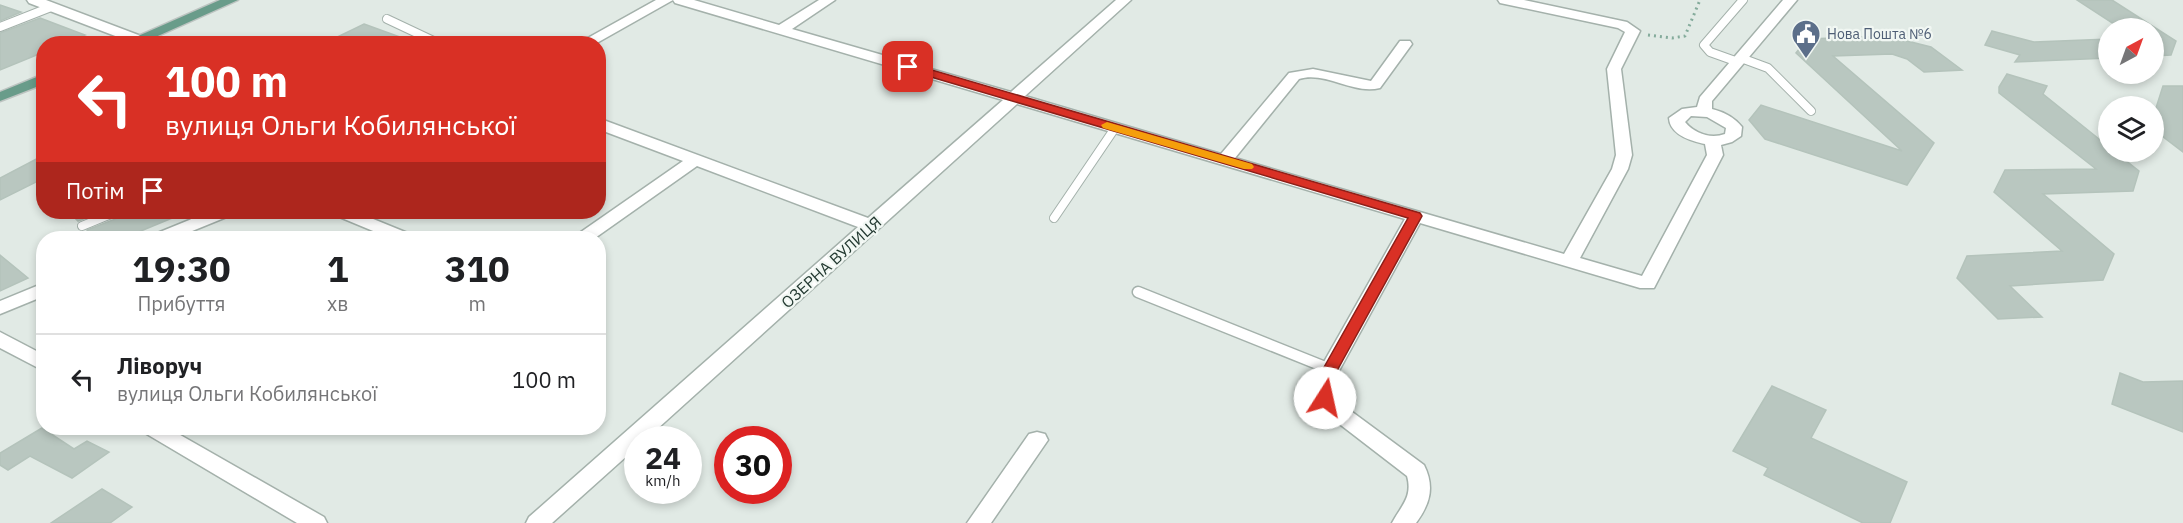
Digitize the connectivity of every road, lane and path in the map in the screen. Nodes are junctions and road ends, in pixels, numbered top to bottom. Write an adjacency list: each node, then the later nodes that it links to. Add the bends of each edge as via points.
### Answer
1 (33, 0): 11 (street)
2 (231, 0): 17 (main road)
3 (666, 0): 19 (street)
4 (680, 0): 14 (street)
5 (828, 0): 14 (street)
6 (1124, 0): 24 (street, ОЗЕРНА ВУЛИЦЯ)
7 (1506, 0): 15 (street, via 1622,25)
8 (1700, 0): 15 (path, via 1683,37)
9 (1743, 0): 21 (lane, via 1704,45 1710,52)
10 (1790, 0): 21 (street)
11 (51, 7): 13 (lane); 16 (street)
12 (387, 19): 18 (lane)
13 (0, 27)
14 (782, 29): 24 (street)
15 (1633, 31): 42 (street, via 1614,69 1624,155)
16 (120, 36)
17 (144, 36)
18 (423, 36)
19 (599, 36)
20 (1406, 44): 31 (street, via 1375,86 1311,73 1294,76)
21 (1739, 60): 25 (lane, via 1768,68); 26 (street, via 1705,100)
22 (36, 81): 23 (main road)
23 (0, 97)
24 (1012, 98): 28 (street); 37 (street, ОЗЕРНА ВУЛИЦЯ)
25 (1811, 111)
26 (1704, 112): 29 (street, via 1729,122 1735,132 1729,139); 29 (street, via 1687,112 1680,115 1677,123 1686,132)
27 (606, 126): 30 (street)
28 (1115, 128): 31 (street); 33 (lane)
29 (1712, 141): 42 (street, via 1715,155 1647,284)
30 (695, 160): 37 (street); 41 (street)
31 (1224, 160): 32 (street)
32 (1415, 216): 42 (street); 48 (street)
33 (1054, 218)
34 (99, 219): 38 (lane)
35 (191, 219): 39 (street)
36 (359, 219): 40 (street)
37 (872, 225): 52 (street, ОЗЕРНА ВУЛИЦЯ)
38 (82, 226)
39 (172, 231)
40 (388, 231)
41 (594, 231)
42 (1570, 260)
43 (36, 292): 45 (street)
44 (1138, 292): 48 (lane)
45 (0, 308)
46 (0, 339): 47 (street)
47 (36, 359)
48 (1330, 369): 54 (street, via 1323,387 1327,404 1416,471 1422,488 1414,510)
49 (164, 435): 51 (street)
50 (1037, 440): 53 (street)
51 (316, 523)
52 (537, 523)
53 (978, 523)
54 (1403, 523)

